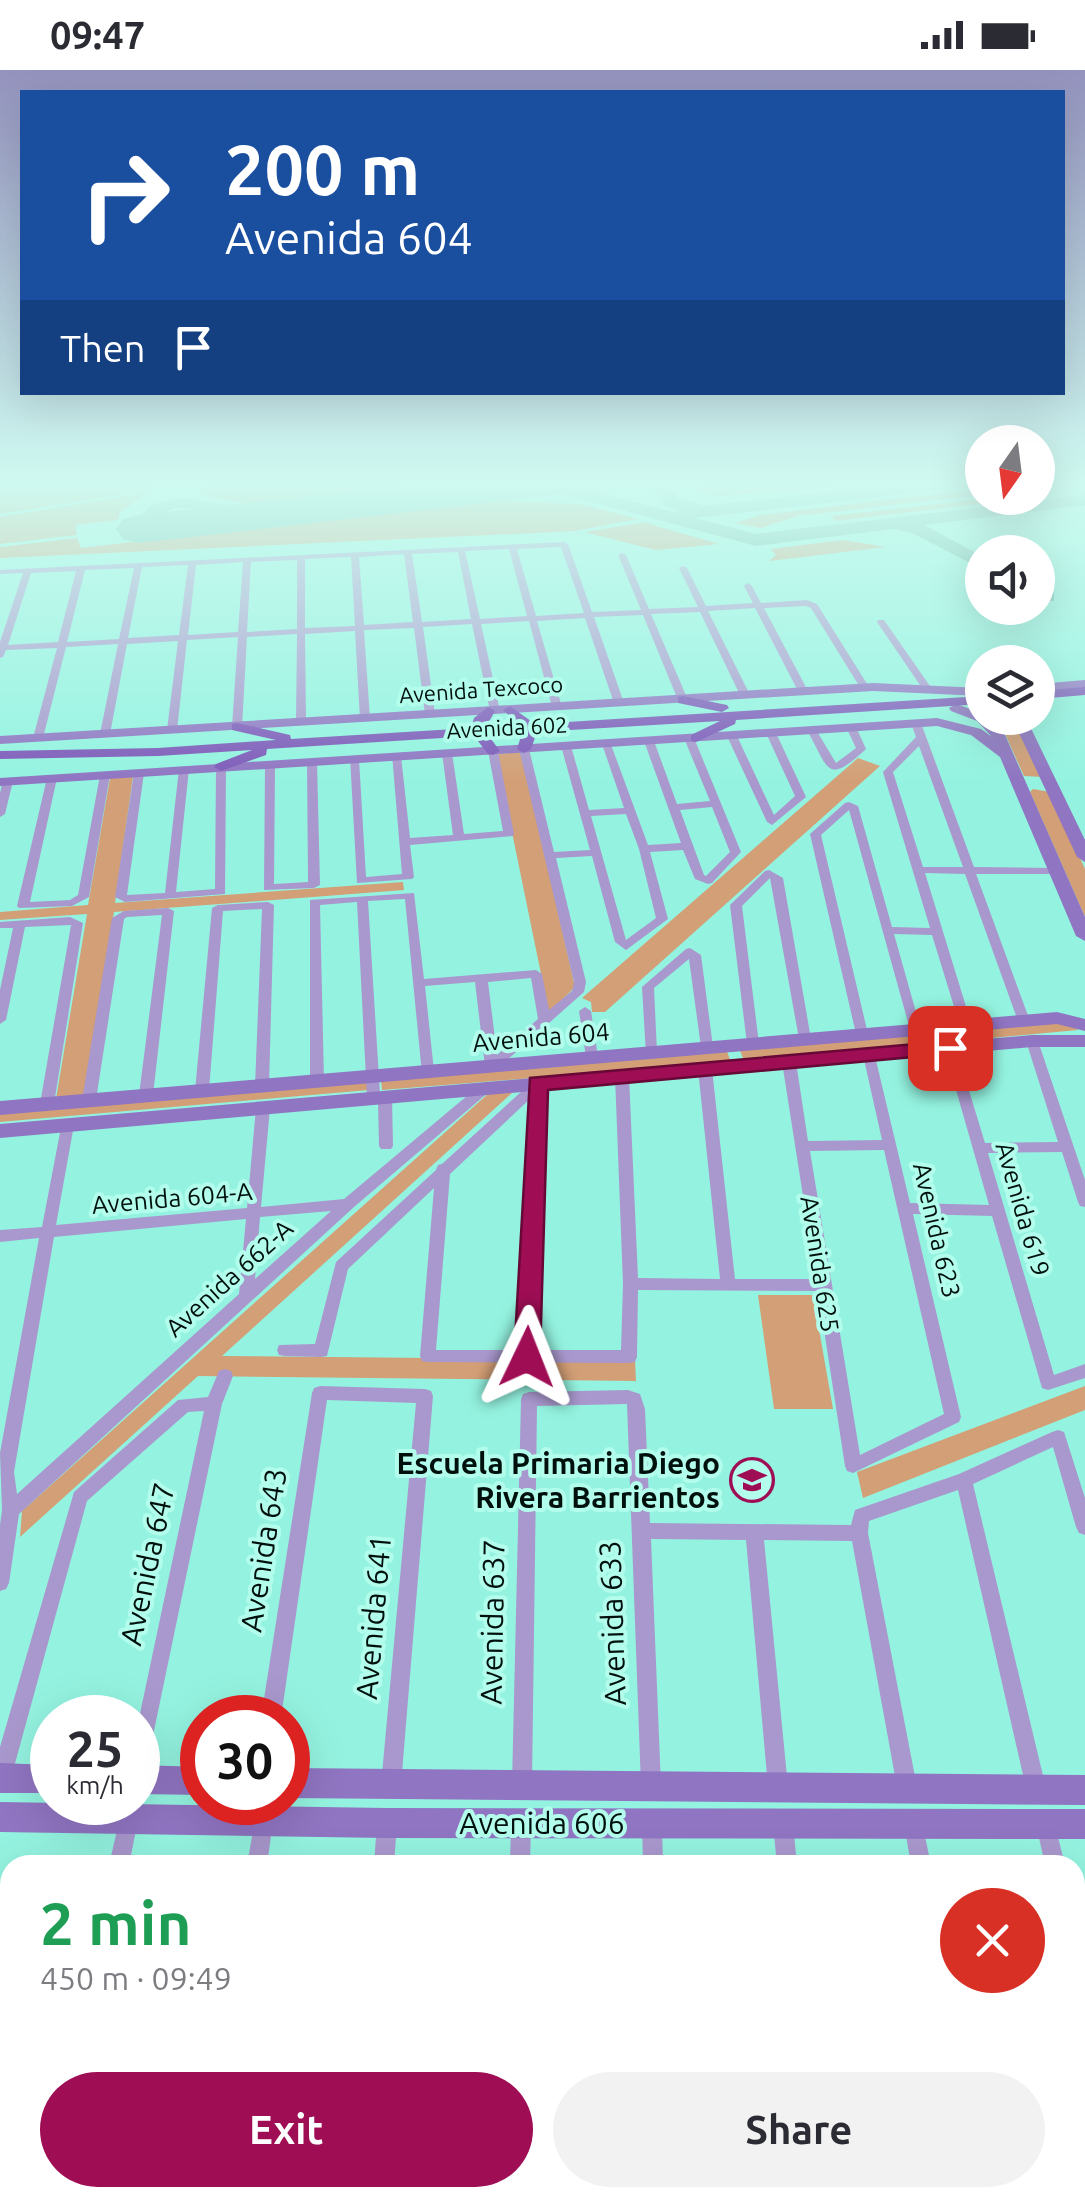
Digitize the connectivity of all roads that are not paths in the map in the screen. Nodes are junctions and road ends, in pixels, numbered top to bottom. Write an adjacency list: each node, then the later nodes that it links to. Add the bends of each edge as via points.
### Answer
1 (24, 582): 29 (street)
2 (78, 582): 28 (street)
3 (135, 582): 27 (street)
4 (190, 582): 26 (street)
5 (245, 582): 25 (street)
6 (302, 582): 24 (street)
7 (356, 582): 23 (street)
8 (412, 582): 22 (street)
9 (467, 582): 20 (street)
10 (522, 582): 19 (street)
11 (578, 582): 18 (street)
12 (633, 582): 17 (street)
13 (689, 582): 16 (street)
14 (748, 586): 15 (street)
15 (758, 605): 16 (street); 30 (street, via 810,604); 32 (street)
16 (701, 608): 17 (street); 35 (street)
17 (646, 612): 18 (street); 37 (street)
18 (590, 615): 19 (street); 39 (street)
19 (532, 618): 20 (street); 41 (street)
20 (475, 622): 22 (street); 44 (street)
21 (882, 622): 31 (street)
22 (418, 624): 23 (street); 45 (street)
23 (359, 628): 24 (street); 47 (street)
24 (301, 631): 25 (street); 48 (street)
25 (243, 634): 26 (street); 50 (street)
26 (183, 638): 27 (street); 53 (street)
27 (122, 641): 28 (street); 57 (street)
28 (64, 644): 29 (street); 61 (street)
29 (1, 650)
30 (864, 688): 31 (street, Avenida Texcoco); 32 (street, Avenida Texcoco); 43 (street)
31 (927, 689): 34 (street, Avenida Texcoco)
32 (803, 691): 35 (street, Avenida Texcoco)
33 (1085, 691): 36 (main road)
34 (965, 692)
35 (745, 695): 37 (street, Avenida Texcoco)
36 (1055, 696)
37 (684, 700): 39 (street, Avenida Texcoco); 46 (main road)
38 (965, 701): 43 (main road, Avenida 602)
39 (619, 702): 41 (street, Avenida Texcoco)
40 (965, 705): 42 (main road, Avenida 602)
41 (557, 707): 44 (street, Avenida Texcoco)
42 (956, 708): 43 (main road, Avenida 602); 70 (street, via 989,722)
43 (859, 710): 46 (main road, Avenida 602); 49 (street); 52 (main road, Avenida 602)
44 (498, 711): 45 (street, Avenida Texcoco); 58 (main road, via 480,721); 60 (main road, via 522,717)
45 (430, 714): 47 (street, Avenida Texcoco)
46 (759, 714): 60 (main road, Avenida 602)
47 (366, 718): 48 (street, Avenida Texcoco)
48 (301, 722): 50 (street, Avenida Texcoco)
49 (886, 725): 51 (street, Avenida 602); 55 (street, Avenida 602)
50 (237, 726): 53 (street, Avenida Texcoco); 65 (main road)
51 (851, 727): 54 (street, Avenida 602); 54 (street, via 861,749 841,767 832,766)
52 (732, 728): 56 (street, Avenida 602); 56 (street, via 772,822 801,798); 60 (main road, Avenida 602); 62 (street, Avenida 602)
53 (172, 730): 57 (street, Avenida Texcoco)
54 (812, 730): 56 (street, Avenida 602)
55 (918, 730): 70 (street, Avenida 602, via 944,723 971,729); 98 (street, via 888,768); 99 (street)
56 (771, 733)
57 (105, 734): 61 (street, Avenida Texcoco)
58 (478, 735): 60 (main road, Avenida 602); 65 (main road, Avenida 602); 68 (main road); 73 (main road, Avenida 602)
59 (1030, 735): 83 (street)
60 (528, 737): 67 (street, Avenida 602); 68 (street, Avenida 602); 96 (street)
61 (38, 738): 63 (street, Avenida Texcoco)
62 (692, 738): 64 (street, Avenida 602); 84 (street)
63 (0, 740)
64 (649, 741): 66 (street, Avenida 602); 86 (street)
65 (306, 743): 72 (main road, Avenida 602)
66 (607, 744): 67 (street, Avenida 602); 87 (street)
67 (566, 746): 88 (street)
68 (493, 751): 69 (street, Avenida 602); 91 (street, via 509,834)
69 (447, 753): 71 (street, Avenida 602); 91 (street)
70 (1007, 755): 82 (street)
71 (396, 756): 74 (street, Avenida 602); 92 (street)
72 (0, 757): 73 (main road, Avenida 602)
73 (268, 758): 75 (street, Avenida 602); 75 (street, via 268,888 314,884); 76 (main road)
74 (354, 759): 75 (street, Avenida 602); 92 (street, via 361,881 408,877)
75 (312, 762)
76 (221, 767): 77 (street); 101 (street, via 220,892)
77 (184, 769): 78 (street); 101 (street)
78 (139, 773): 79 (street); 101 (street, via 123,899)
79 (105, 775): 80 (street); 103 (street, via 79,901)
80 (52, 778): 81 (street); 103 (street)
81 (4, 782): 89 (street)
82 (1021, 784): 83 (street); 100 (street)
83 (1052, 785): 97 (street)
84 (717, 804): 86 (street); 93 (street, via 736,855 705,881)
85 (849, 805): 90 (street); 106 (street)
86 (672, 807): 93 (street)
87 (629, 811): 88 (street); 94 (street)
88 (585, 813): 95 (street)
89 (0, 814)
90 (816, 832): 120 (street)
91 (459, 838): 92 (street)
92 (405, 842)
93 (688, 846): 94 (street)
94 (644, 849): 95 (street, via 662,920 626,946)
95 (596, 852): 96 (street)
96 (552, 855): 115 (street, via 580,982 578,992)
97 (1085, 857)
98 (919, 870): 99 (street); 107 (street)
99 (968, 870): 100 (street); 116 (street)
100 (1057, 870): 108 (street)
101 (170, 896)
102 (362, 898): 110 (street, via 410,895); 136 (street); 138 (street, via 314,902)
103 (23, 906)
104 (20, 923): 105 (street); 114 (street); 146 (street, via 76,921)
105 (0, 925)
106 (889, 930): 107 (street); 119 (street)
107 (938, 932): 117 (street)
108 (1085, 936)
109 (481, 978): 110 (street); 115 (street, via 537,976); 132 (street)
110 (418, 983): 135 (street)
111 (1085, 1006): 113 (street)
112 (585, 1012): 130 (street)
113 (1057, 1018): 116 (street, Avenida 604); 118 (street, Avenida 604)
114 (0, 1020)
115 (545, 1020): 132 (street)
116 (1024, 1020): 117 (street, Avenida 604)
117 (966, 1026): 119 (street, Avenida 604)
118 (1085, 1026)
119 (915, 1030): 120 (street, Avenida 604)
120 (862, 1034): 121 (street, Avenida 604)
121 (805, 1039): 124 (street, Avenida 604); 124 (street, via 772,873 737,903)
122 (1032, 1041): 123 (street, Avenida 604); 127 (street, Avenida 604); 154 (street)
123 (1085, 1041)
124 (753, 1044): 125 (street, Avenida 604)
125 (730, 1046): 126 (street, Avenida 604); 133 (street)
126 (707, 1048): 128 (street, Avenida 604); 128 (street, via 695,956 685,952 648,987)
127 (950, 1048): 129 (street, Avenida 604); 155 (street, Avenida 619)
128 (651, 1052): 130 (street, Avenida 604)
129 (869, 1055): 131 (street, Avenida 604); 151 (street, Avenida 623)
130 (592, 1057): 132 (street, Avenida 604)
131 (788, 1062): 133 (street, Avenida 604); 153 (street, Avenida 625)
132 (492, 1066): 135 (street, Avenida 604)
133 (737, 1066): 134 (street, Avenida 604)
134 (704, 1069): 137 (street, Avenida 604); 165 (street)
135 (427, 1072): 136 (street, Avenida 604)
136 (372, 1076): 138 (street, Avenida 604); 144 (street)
137 (622, 1076): 139 (street, Avenida 604); 164 (street)
138 (317, 1081): 140 (street, Avenida 604)
139 (538, 1084): 141 (street, Avenida 604); 156 (street); 169 (street)
140 (262, 1086): 142 (street, Avenida 604); 142 (street, via 268,905 218,908)
141 (485, 1088): 144 (street, Avenida 604); 158 (street, Avenida 662-A)
142 (202, 1090): 143 (street, Avenida 604)
143 (146, 1095): 145 (street, Avenida 604); 145 (street, via 168,911 121,914)
144 (380, 1098): 148 (street, Avenida 604); 152 (street)
145 (89, 1100): 146 (street, Avenida 604)
146 (47, 1104): 147 (street, Avenida 604)
147 (0, 1108)
148 (263, 1108): 149 (street, Avenida 604); 161 (street)
149 (66, 1125): 150 (street, Avenida 604); 162 (street)
150 (0, 1130)
151 (888, 1145): 153 (street); 159 (street, Avenida 623)
152 (386, 1146)
153 (802, 1146): 166 (street, Avenida 625)
154 (1066, 1147): 155 (street); 157 (street)
155 (979, 1148): 160 (street, Avenida 619)
156 (443, 1169): 168 (street, via 340,1266 321,1351); 169 (street, via 428,1356)
157 (1085, 1202)
158 (349, 1204): 161 (street, Avenida 604-A); 167 (street, Avenida 662-A)
159 (904, 1208): 160 (street); 175 (street, Avenida 623, via 953,1417)
160 (998, 1210): 170 (street, Avenida 619, via 1048,1383)
161 (253, 1212): 162 (street, Avenida 604-A); 167 (street)
162 (48, 1232): 163 (street, Avenida 604-A); 177 (street, via 6,1472)
163 (0, 1236)
164 (631, 1284): 165 (street); 169 (street, via 629,1357)
165 (728, 1284): 166 (street)
166 (823, 1284): 175 (street, Avenida 625)
167 (246, 1296): 177 (street, Avenida 662-A)
168 (285, 1350)
169 (527, 1357)
170 (1085, 1370)
171 (225, 1376): 174 (street, Avenida 647)
172 (320, 1393): 184 (street, Avenida 643); 188 (street, Avenida 641, via 425,1396)
173 (529, 1399): 179 (street, Avenida 633, via 634,1398); 189 (street, Avenida 637)
174 (214, 1404): 183 (street, Avenida 647); 185 (street, via 184,1405 80,1497)
175 (853, 1466)
176 (964, 1480): 178 (street, via 1058,1437); 181 (street, via 861,1516); 194 (street)
177 (12, 1510): 182 (street)
178 (1085, 1527)
179 (641, 1531): 180 (street); 190 (street, Avenida 633)
180 (754, 1532): 181 (street); 191 (street)
181 (859, 1533): 193 (street)
182 (0, 1583)
183 (153, 1695)
184 (274, 1695)
185 (0, 1778): 186 (street)
186 (30, 1779)
187 (310, 1783): 188 (street, Avenida 606)
188 (391, 1784): 189 (street, Avenida 606)
189 (522, 1785): 190 (street, Avenida 606)
190 (651, 1786): 191 (street, Avenida 606)
191 (778, 1787): 192 (street, Avenida 606)
192 (833, 1787): 193 (street, Avenida 606); 203 (street)
193 (907, 1787): 194 (street, Avenida 606)
194 (1036, 1788): 195 (street, Avenida 606)
195 (1085, 1790)
196 (30, 1813): 197 (street, Avenida 606)
197 (0, 1817)
198 (310, 1821): 199 (street, Avenida 606)
199 (387, 1823): 200 (street, Avenida 606); 211 (street)
200 (521, 1823): 201 (street, Avenida 606); 212 (street)
201 (652, 1824): 202 (street, Avenida 606); 213 (street)
202 (782, 1824): 203 (street, Avenida 606); 214 (street)
203 (838, 1824): 204 (street, Avenida 606)
204 (914, 1824): 205 (street, Avenida 606); 215 (street)
205 (1046, 1824): 206 (street, Avenida 606); 216 (street)
206 (1085, 1824)
207 (127, 1825): 209 (street)
208 (263, 1825): 210 (street)
209 (121, 1855)
210 (259, 1855)
211 (385, 1855)
212 (520, 1855)
213 (653, 1855)
214 (786, 1855)
215 (919, 1855)
216 (1053, 1855)

